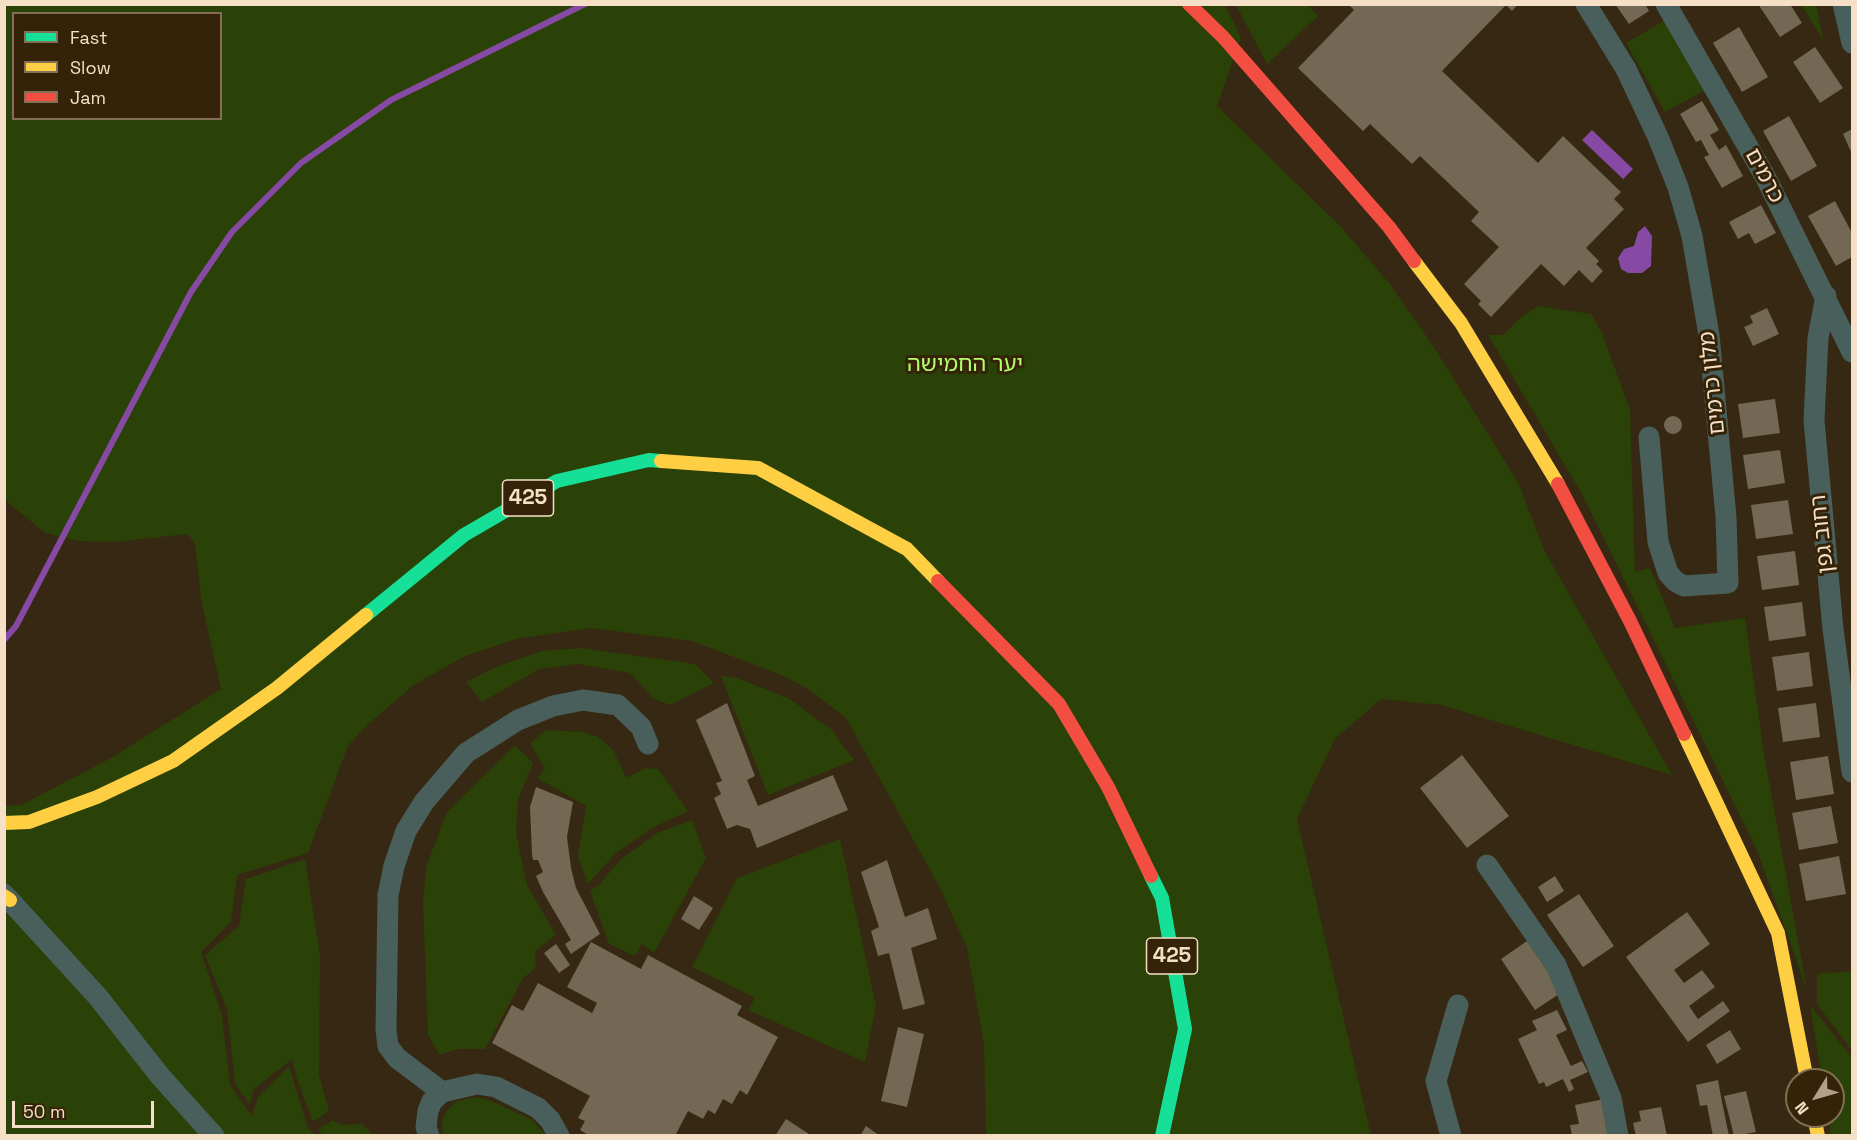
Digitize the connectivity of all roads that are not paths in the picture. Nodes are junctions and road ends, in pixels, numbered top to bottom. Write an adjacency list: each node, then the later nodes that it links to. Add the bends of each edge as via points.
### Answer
1 (1189, 4): 15 (main road, via 1389,227 1461,323 1552,476 1630,621 1778,933)
2 (1586, 4): 8 (street, מלון כרמים, via 1626,69 1654,129 1678,187 1692,237 1709,335 1726,517 1728,583 1684,586 1668,573 1658,542)
3 (1666, 4): 6 (street, כרמים, via 1748,144)
4 (1843, 4): 5 (street)
5 (1852, 43)
6 (1826, 296): 7 (street, כרמים); 10 (street, רחוב גפן, via 1818,338 1814,420 1833,629)
7 (1852, 352)
8 (1649, 437)
9 (648, 744): 16 (street, via 641,727 618,705 583,700 553,706 518,720 466,753 424,802 406,831 388,895 388,1046 397,1058)
10 (1852, 772)
11 (4, 823): 20 (main road, 425, via 29,822 97,797 172,761 277,688 464,536 557,481 648,460 758,468 907,549 1059,704 1108,787 1162,897 1185,1029)
12 (1487, 865): 22 (street, via 1556,965 1611,1098)
13 (6, 896): 17 (street, via 98,996 160,1076)
14 (1458, 1005): 21 (street, via 1436,1081)
15 (1805, 1068)
16 (442, 1092): 18 (street, via 428,1111); 19 (street, via 477,1084 496,1088 538,1108)
17 (214, 1136)
18 (429, 1136)
19 (559, 1136)
20 (1162, 1136)
21 (1451, 1136)
22 (1618, 1136)

